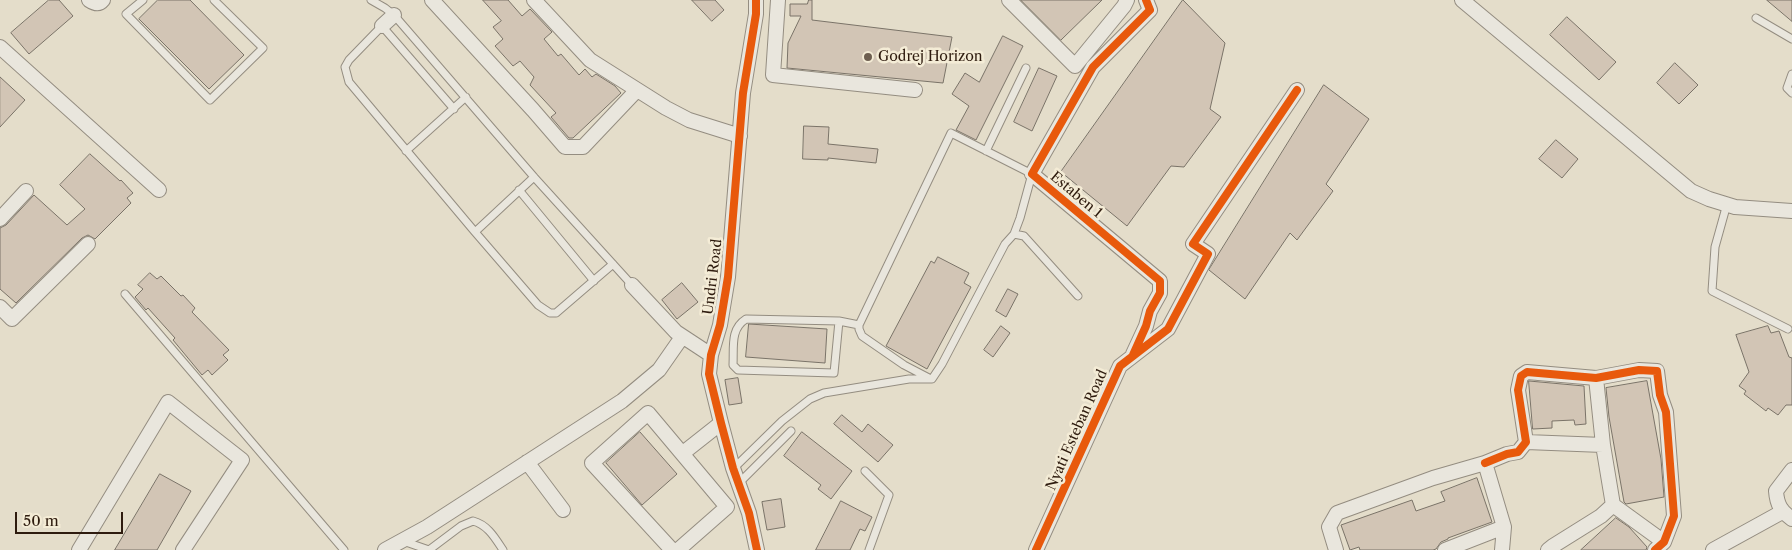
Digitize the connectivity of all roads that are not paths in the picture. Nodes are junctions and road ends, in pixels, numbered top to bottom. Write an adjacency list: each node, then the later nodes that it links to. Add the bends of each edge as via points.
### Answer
1 (90, 0): 2 (street, via 96,4)
2 (103, 0)
3 (143, 0): 4 (lane, via 126,14 210,100 262,48)
4 (214, 0)
5 (371, 0): 14 (lane)
6 (432, 0): 21 (street, via 565,147 583,147)
7 (534, 0): 21 (street, via 590,60)
8 (756, 0): 27 (street, Undri Road)
9 (778, 0): 22 (street, via 773,75)
10 (1010, 0): 11 (street, via 1075,66)
11 (1127, 0)
12 (1146, 0): 30 (street, Estaben 1, via 1150,10 1093,67)
13 (1462, 0): 35 (street, via 1691,191)
14 (394, 15): 16 (street); 25 (lane)
15 (1756, 18): 17 (lane)
16 (382, 26): 26 (lane); 28 (lane, via 349,60 346,74 349,82)
17 (1792, 39)
18 (0, 47): 32 (street)
19 (1026, 68): 29 (lane)
20 (1792, 74): 24 (lane, via 1788,88)
21 (637, 90): 27 (street, via 689,120)
22 (915, 90)
23 (1297, 90): 52 (street, Nyati Esteban Road, via 1193,244 1208,254 1168,329)
24 (1792, 93)
25 (466, 97): 26 (lane); 31 (lane)
26 (454, 109): 28 (lane)
27 (740, 136): 51 (street, Undri Road, via 728,277)
28 (406, 151): 38 (lane)
29 (986, 151): 30 (lane); 48 (lane, via 951,133)
30 (1032, 174): 39 (lane); 52 (street, Estaben 1, via 1160,281 1160,293)
31 (534, 177): 33 (lane); 41 (lane)
32 (159, 190)
33 (520, 190): 38 (lane); 42 (lane)
34 (26, 191): 37 (street)
35 (1727, 204): 36 (street); 49 (lane, via 1715,247 1712,291)
36 (1792, 211)
37 (0, 219)
38 (474, 232): 42 (lane, via 538,306 550,313 556,313)
39 (1014, 234): 45 (lane, via 1024,236); 54 (lane, via 1005,244)
40 (88, 244): 46 (street, via 12,319)
41 (613, 264): 42 (lane); 43 (lane)
42 (594, 281)
43 (632, 285): 50 (street)
44 (125, 294): 74 (lane)
45 (1078, 296)
46 (0, 307)
47 (839, 321): 47 (lane, via 834,373 738,370 733,365 734,333 738,324 746,319); 48 (lane)
48 (859, 325): 54 (lane, via 862,336 904,365)
49 (1788, 329)
50 (682, 337): 51 (street); 60 (street, via 659,370 622,401)
51 (711, 355): 55 (street, Undri Road, via 710,374)
52 (1132, 357): 82 (street, Nyati Esteban Road, via 1120,366)
53 (1596, 378): 57 (street, via 1527,372 1521,376 1518,390); 58 (street); 71 (street, via 1639,370 1658,371 1660,395 1666,412 1674,507 1674,516)
54 (932, 379): 62 (lane, via 824,393 810,399)
55 (721, 423): 59 (street); 62 (street, Undri Road)
56 (791, 431): 65 (lane)
57 (1526, 442): 58 (street); 61 (street, via 1518,452)
58 (1603, 445): 66 (street)
59 (683, 453): 78 (street, via 648,413 592,463); 79 (street, via 727,507)
60 (527, 462): 67 (street); 70 (street)
61 (1485, 463): 69 (street); 83 (street, via 1337,513 1329,527)
62 (733, 468): 65 (street, Undri Road)
63 (1792, 470): 68 (street, via 1776,491 1776,500)
64 (865, 471): 81 (lane, via 889,496)
65 (739, 483): 80 (street, Undri Road)
66 (1614, 505): 71 (street); 86 (street)
67 (563, 510)
68 (1787, 515): 87 (street)
69 (1504, 527): 84 (street); 85 (street)
70 (402, 541): 75 (street); 76 (lane)
71 (1660, 546)
72 (79, 550): 73 (street, via 168,402 242,460)
73 (183, 550)
74 (344, 550)
75 (385, 550)
76 (429, 550): 77 (lane, via 461,526 474,521 487,527)
77 (503, 550)
78 (672, 550)
79 (678, 550)
80 (757, 550)
81 (869, 550)
82 (1036, 550)
83 (1336, 550)
84 (1445, 550)
85 (1502, 550)
86 (1548, 550)
87 (1713, 550)

